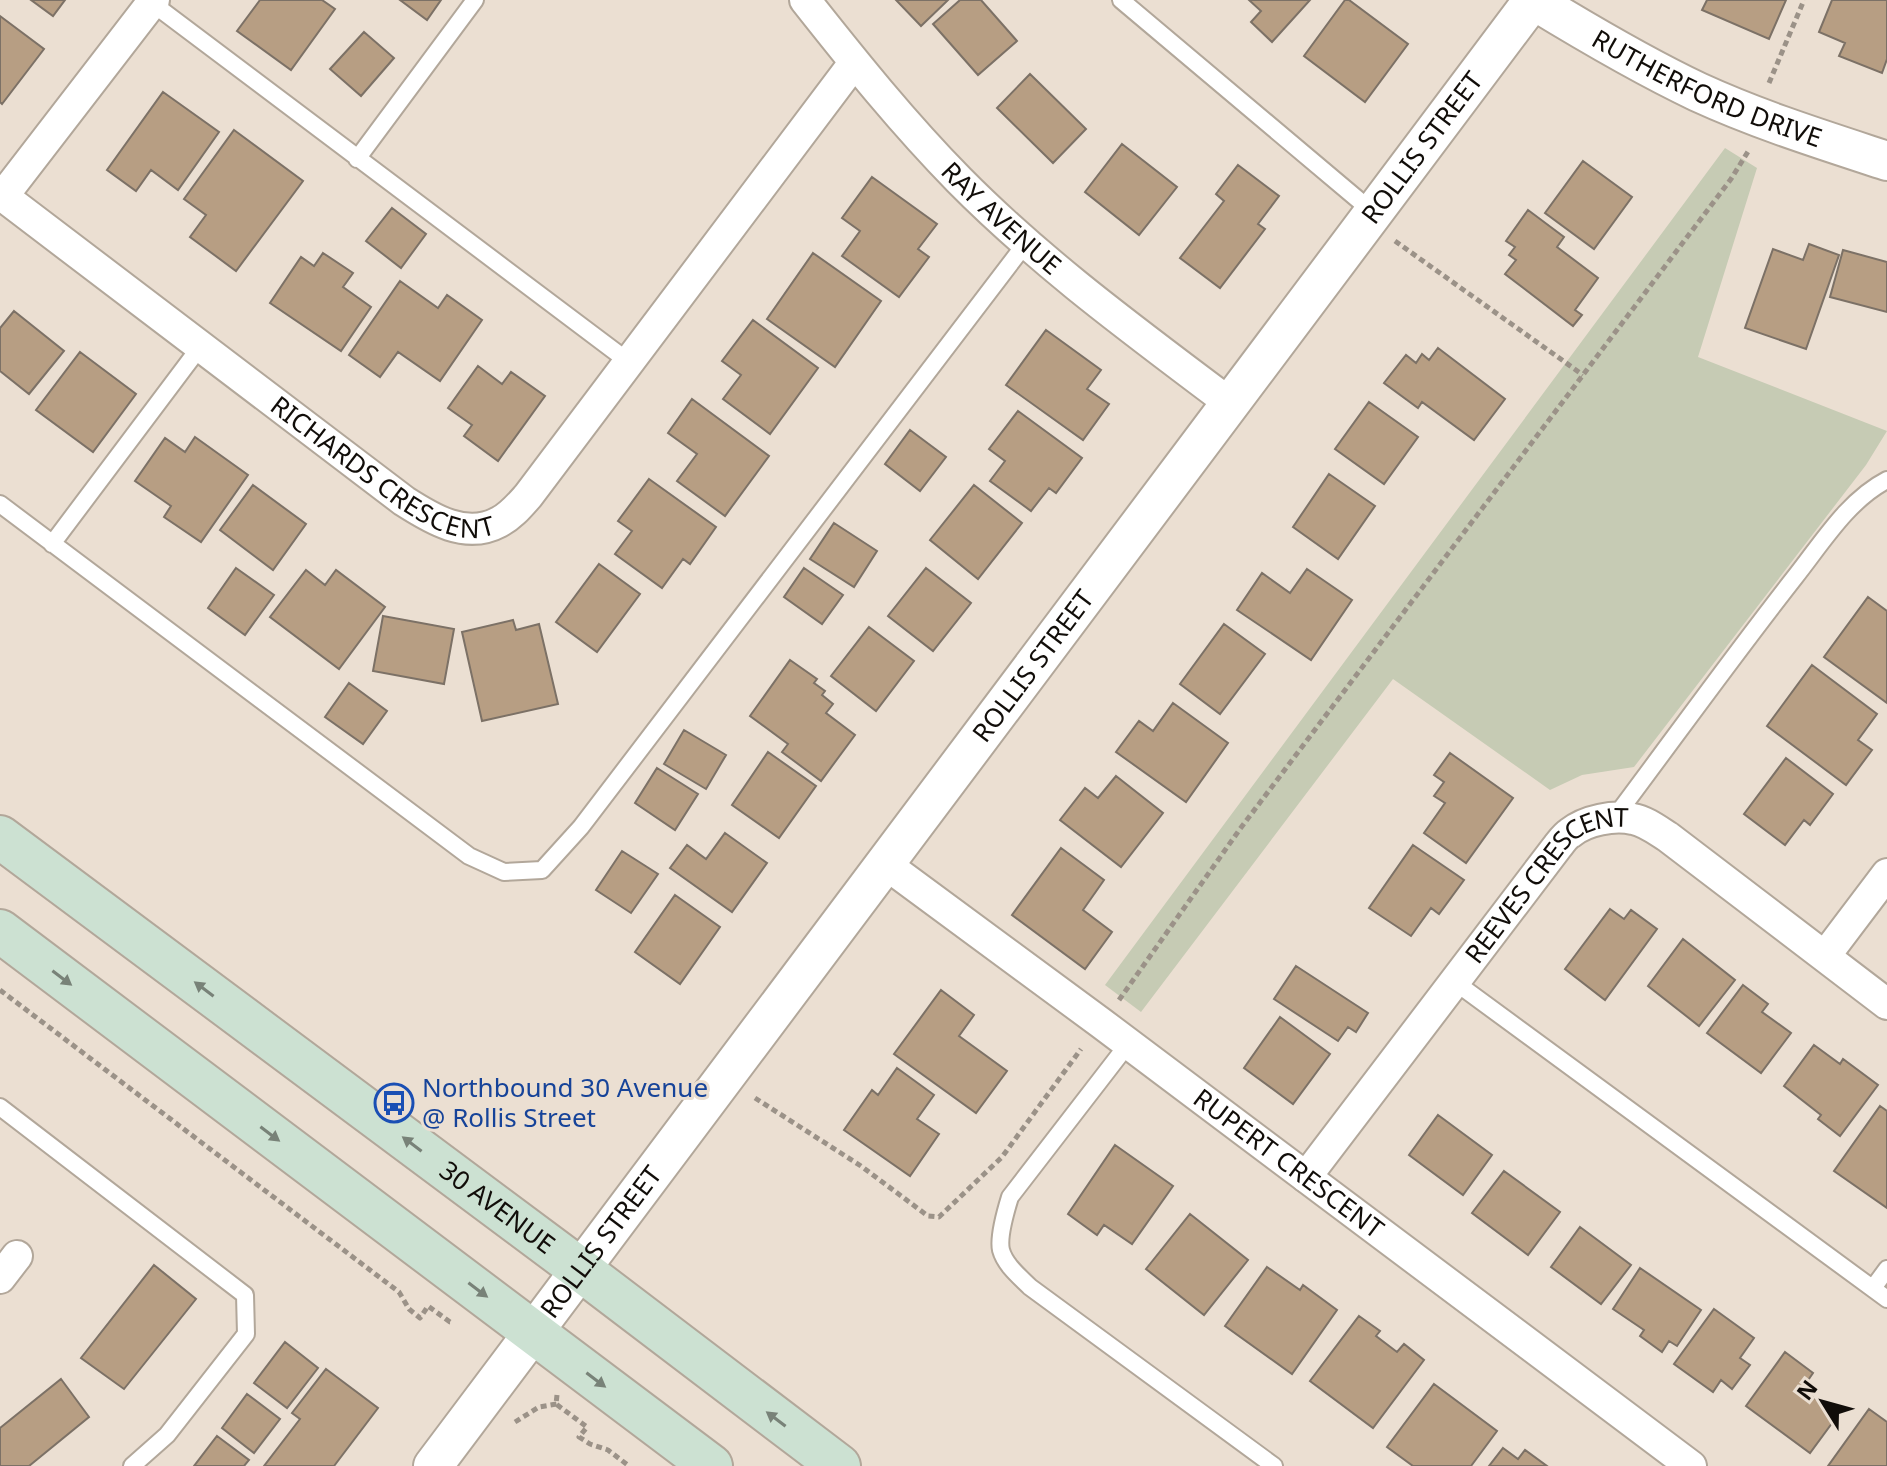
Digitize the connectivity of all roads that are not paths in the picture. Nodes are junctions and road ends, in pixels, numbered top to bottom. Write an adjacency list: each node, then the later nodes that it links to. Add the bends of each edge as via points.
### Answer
1 (475, 0): 7 (lane)
2 (805, 0): 6 (street, RAY AVENUE)
3 (1121, 0): 10 (lane)
4 (1533, 0): 8 (street, RUTHERFORD DRIVE, via 1701,93); 10 (street, ROLLIS STREET)
5 (151, 1): 7 (lane); 9 (street, RICHARDS CRESCENT)
6 (854, 63): 11 (street, RAY AVENUE, via 912,131); 13 (street, RICHARDS CRESCENT)
7 (357, 159): 13 (lane)
8 (1887, 161)
9 (1, 195): 12 (street, RICHARDS CRESCENT)
10 (1371, 217): 14 (street, ROLLIS STREET)
11 (1026, 243): 14 (street, RAY AVENUE); 17 (lane, via 581,827 542,870 504,872 469,856)
12 (200, 347): 13 (street, RICHARDS CRESCENT, via 404,501 429,517 467,529 499,522 522,503); 17 (lane)
13 (629, 362)
14 (1231, 404): 20 (street, ROLLIS STREET)
15 (1887, 480): 18 (lane, via 1848,511)
16 (0, 504): 17 (lane)
17 (52, 544)
18 (1615, 817): 23 (street, REEVES CRESCENT, via 1635,819 1668,837); 24 (street, REEVES CRESCENT, via 1571,831)
19 (0, 837): 30 (main road, 30 AVENUE, one-way to 19)
20 (884, 863): 26 (street, RUPERT CRESCENT); 30 (street, ROLLIS STREET)
21 (1887, 874): 23 (street)
22 (0, 931): 33 (main road, one-way to 33)
23 (1825, 956): 25 (street, REEVES CRESCENT)
24 (1455, 982): 28 (street, REEVES CRESCENT); 31 (lane)
25 (1887, 1004)
26 (1128, 1044): 28 (street, RUPERT CRESCENT); 38 (lane, via 1010,1197 1001,1249 1030,1287)
27 (0, 1107): 34 (lane, via 245,1295 246,1334 167,1435)
28 (1306, 1177): 39 (street, RUPERT CRESCENT)
29 (1887, 1269): 31 (lane)
30 (581, 1270): 33 (street, ROLLIS STREET); 37 (main road, 30 AVENUE, one-way to 30)
31 (1873, 1288): 32 (lane)
32 (1887, 1299)
33 (534, 1333): 35 (street, ROLLIS STREET); 36 (main road, one-way to 36)
34 (132, 1466)
35 (433, 1466)
36 (711, 1466)
37 (839, 1466)
38 (1274, 1466)
39 (1691, 1466)

